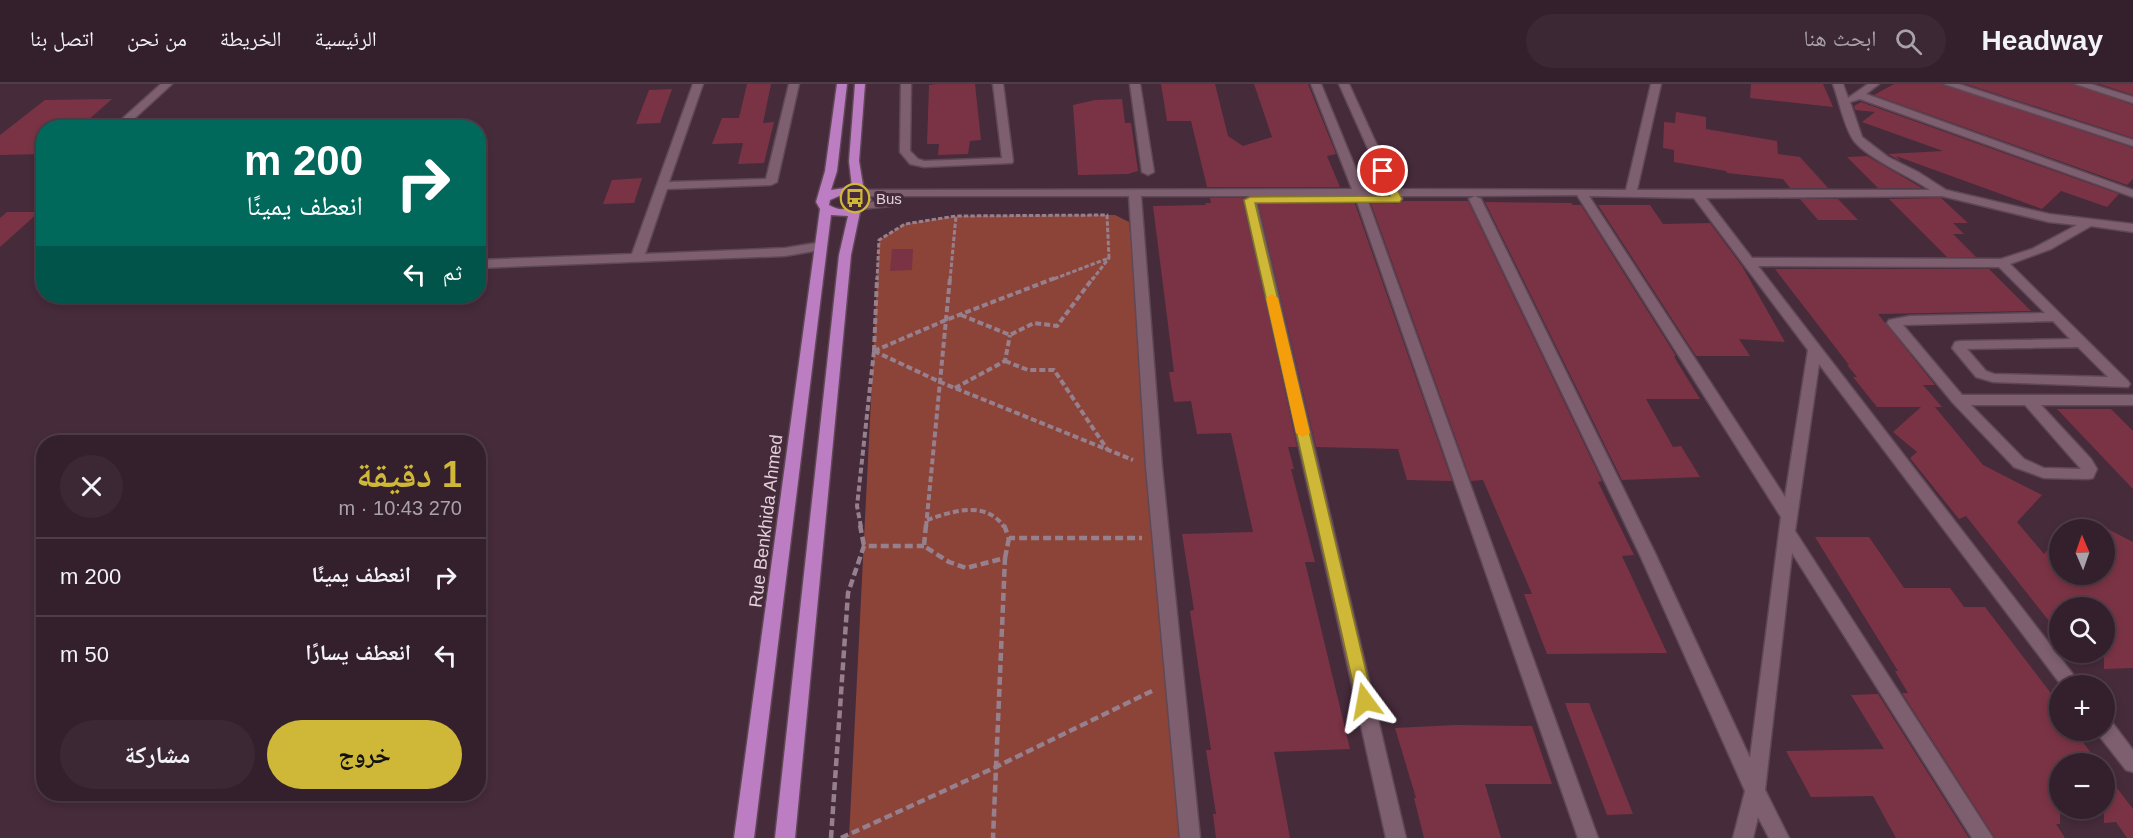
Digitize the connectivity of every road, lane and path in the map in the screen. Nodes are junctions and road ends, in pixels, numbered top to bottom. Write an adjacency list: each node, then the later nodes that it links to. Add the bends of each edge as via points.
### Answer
1 (166, 84): 19 (street)
2 (698, 84): 22 (street)
3 (794, 84): 22 (street, via 771,182)
4 (842, 84): 35 (main road, Rue Benkhida Ahmed)
5 (860, 84): 33 (main road, via 854,161)
6 (906, 84): 7 (street, via 905,152 914,162 924,164 1008,160)
7 (998, 84)
8 (1135, 84): 21 (street)
9 (1317, 84): 28 (street)
10 (1344, 84): 29 (street)
11 (1656, 84): 26 (street)
12 (1838, 84): 18 (street)
13 (1874, 84): 16 (street)
14 (1948, 84): 20 (street)
15 (2080, 84): 17 (street)
16 (1858, 95): 18 (street); 24 (street)
17 (2133, 100)
18 (1844, 106): 23 (street, via 1857,138)
19 (126, 120)
20 (2133, 143)
21 (1148, 172)
22 (662, 186): 40 (street)
23 (1942, 193): 27 (street); 37 (street, via 2014,211)
24 (2133, 194)
25 (1583, 195): 26 (street); 30 (street); 32 (street); 63 (street)
26 (1630, 195): 27 (street)
27 (1697, 195): 42 (street)
28 (1360, 196): 29 (street); 31 (street); 34 (street); 82 (street)
29 (1394, 196): 30 (street)
30 (1455, 196): 32 (street)
31 (1135, 197): 33 (street); 34 (street); 61 (street)
32 (1475, 199): 74 (street, via 1647,553)
33 (859, 200): 35 (main road, via 843,213); 35 (main road, via 846,190 833,193); 76 (main road, via 845,255)
34 (1250, 200): 81 (street)
35 (824, 206): 39 (main road, Rue Benkhida Ahmed)
36 (956, 216): 41 (path, via 1107,215); 47 (path); 51 (path, via 905,224 879,240)
37 (2088, 223): 38 (street); 43 (street, via 2056,243)
38 (2133, 228)
39 (822, 246): 40 (street, via 785,252); 75 (main road, Rue Benkhida Ahmed)
40 (637, 258): 44 (street)
41 (1109, 258): 45 (path); 48 (path, via 1056,326 1034,324)
42 (1748, 262): 43 (street); 50 (street)
43 (2002, 263): 46 (street)
44 (486, 264)
45 (961, 314): 47 (path); 48 (path)
46 (2055, 316): 49 (street); 57 (street, via 1894,323)
47 (946, 320): 51 (path); 53 (path)
48 (1010, 335): 52 (path)
49 (2082, 344): 54 (street); 54 (street, via 1959,348 1981,374 1993,378)
50 (1815, 348): 63 (street); 69 (street)
51 (874, 351): 53 (path); 66 (path, via 857,506)
52 (1005, 361): 55 (path); 60 (path, via 1028,370 1053,370)
53 (940, 382): 55 (path); 62 (path)
54 (2121, 382): 56 (street)
55 (955, 388): 60 (path)
56 (2133, 394)
57 (1958, 400): 58 (street); 58 (street, via 2019,464 2031,471 2088,474 2086,463)
58 (2029, 400): 59 (street)
59 (2133, 400)
60 (1109, 451): 61 (path)
61 (1154, 467): 65 (street)
62 (927, 520): 64 (path, via 953,510 985,509 1006,526); 67 (path)
63 (1788, 523): 74 (street); 85 (street)
64 (1009, 538): 65 (path); 68 (path)
65 (1160, 538): 70 (street)
66 (864, 546): 67 (path); 77 (path, via 848,593)
67 (924, 546): 68 (path, via 966,568)
68 (1005, 558): 73 (path)
69 (2065, 675)
70 (1174, 680): 73 (path); 80 (street)
71 (2115, 741): 72 (street)
72 (2133, 764)
73 (996, 767): 78 (path); 79 (path)
74 (1755, 791): 83 (street); 84 (street)
75 (744, 838)
76 (785, 838)
77 (831, 838)
78 (841, 838)
79 (993, 838)
80 (1190, 838)
81 (1396, 838)
82 (1588, 838)
83 (1743, 838)
84 (1779, 838)
85 (1983, 838)

